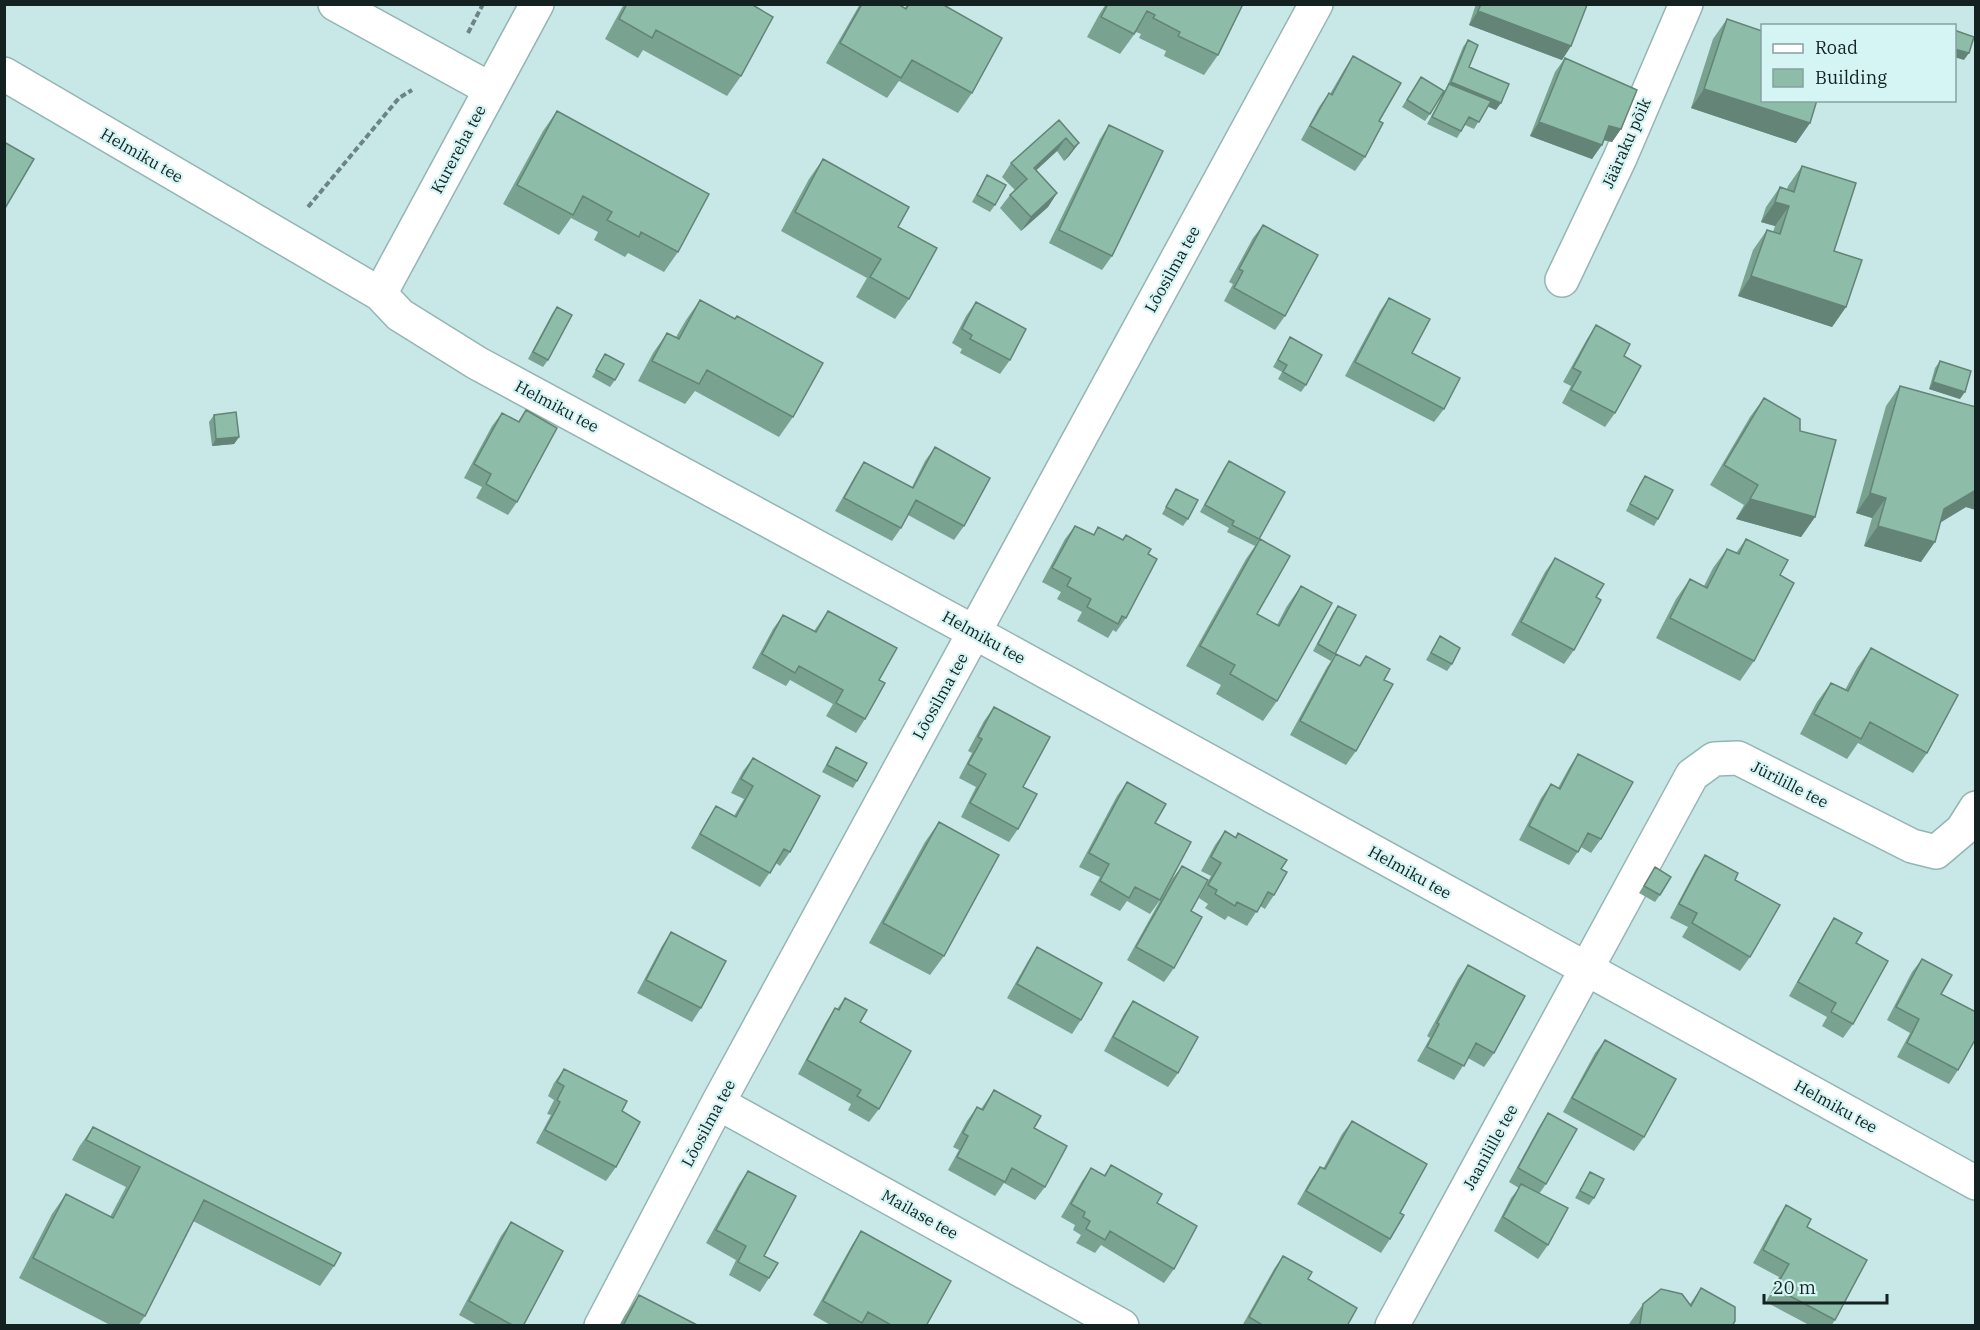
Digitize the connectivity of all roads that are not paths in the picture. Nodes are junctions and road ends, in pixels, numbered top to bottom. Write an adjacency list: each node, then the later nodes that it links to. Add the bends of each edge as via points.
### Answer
1 (335, 4): 6 (street)
2 (537, 4): 6 (street, Kurereha tee)
3 (1316, 4): 9 (street, Lõosilma tee)
4 (1686, 4): 7 (street, Jääraku põik)
5 (4, 74): 8 (street, Helmiku tee)
6 (490, 90): 8 (street, Kurereha tee)
7 (1562, 280)
8 (380, 294): 9 (street, Helmiku tee, via 400,315 477,363)
9 (974, 632): 11 (street, Helmiku tee); 12 (street, Lõosilma tee)
10 (1976, 808): 11 (street, Jürilille tee, via 1962,830 1936,852 1912,846 1738,758 1714,759 1692,775)
11 (1587, 969): 13 (street, Helmiku tee); 16 (street, Jaanilille tee)
12 (718, 1103): 14 (street, Lõosilma tee); 15 (street, Mailase tee)
13 (1976, 1183)
14 (601, 1326)
15 (1122, 1326)
16 (1392, 1326)

